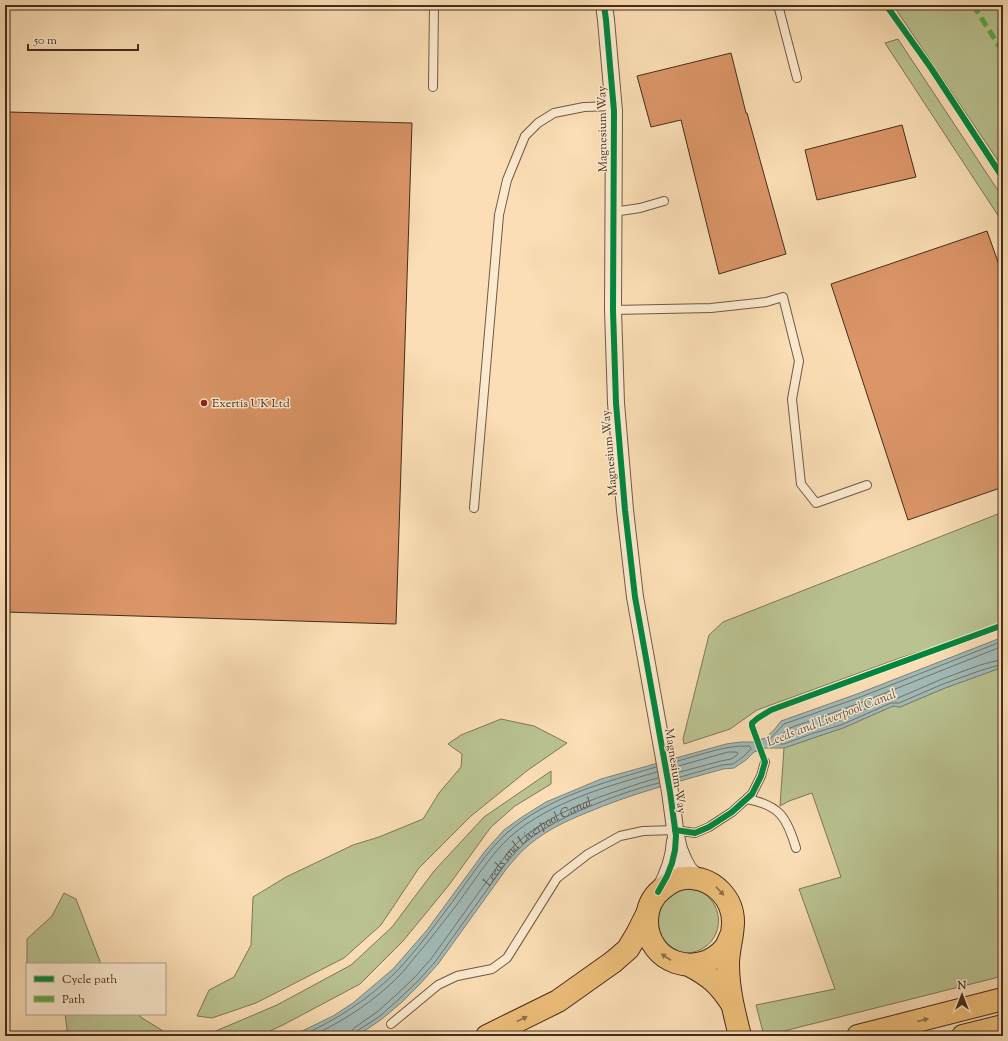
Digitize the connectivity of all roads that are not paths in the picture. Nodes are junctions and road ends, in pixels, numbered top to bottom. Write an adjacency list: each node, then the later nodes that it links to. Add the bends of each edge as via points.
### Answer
1 (434, 5): 5 (lane)
2 (604, 5): 6 (street, Magnesium Way)
3 (778, 5): 4 (lane)
4 (797, 78)
5 (433, 87)
6 (614, 106): 8 (street, Magnesium Way); 11 (lane, via 584,107 554,113 538,123 525,136 506,180 498,215)
7 (664, 201): 8 (lane)
8 (613, 212): 9 (street, Magnesium Way)
9 (613, 310): 10 (lane, via 711,308 766,302 783,297 799,361 792,399 801,484 816,503); 14 (street, Magnesium Way, via 616,402 635,597)
10 (867, 485)
11 (474, 508)
12 (765, 762): 13 (lane, via 761,776)
13 (747, 799): 14 (lane, via 709,827 695,833); 15 (lane, via 768,805 780,814 791,831)
14 (675, 833): 16 (street, Magnesium Way, via 684,861); 17 (street, Magnesium Way, via 672,863); 23 (lane, via 643,830 620,836 588,854 557,878 507,958 492,968 456,976 438,985)
15 (796, 848)
16 (699, 879): 17 (highway, via 678,880); 19 (highway, one-way to 19, via 714,885 728,902 733,918)
17 (658, 892): 18 (highway, via 650,902)
18 (647, 914): 20 (highway, one-way to 18, via 674,962 661,955 649,936); 25 (highway, one-way to 18, via 558,1001 613,962 628,949)
19 (732, 934): 20 (highway, via 725,947 715,957 703,963); 22 (highway, via 728,964)
20 (689, 965): 22 (highway, via 717,983)
21 (1003, 999): 27 (highway, one-way to 21)
22 (733, 1005): 26 (highway)
23 (391, 1024)
24 (1003, 1026): 28 (highway)
25 (487, 1036)
26 (740, 1036)
27 (858, 1036)
28 (963, 1036)

